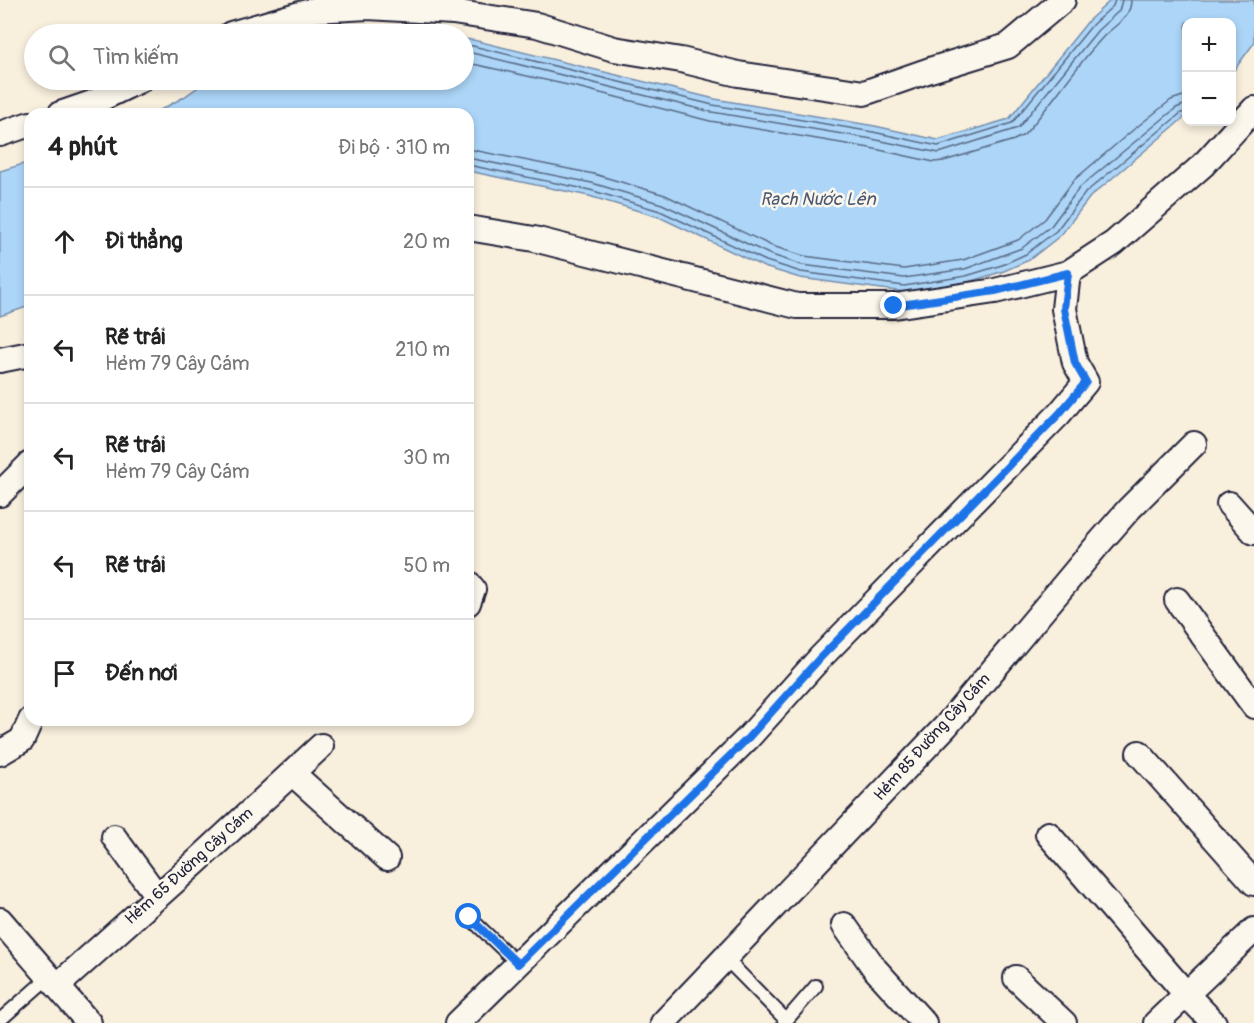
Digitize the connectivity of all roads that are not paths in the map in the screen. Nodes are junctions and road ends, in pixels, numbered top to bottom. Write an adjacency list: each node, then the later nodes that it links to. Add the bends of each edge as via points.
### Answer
1 (1060, 1): 2 (street, via 1008,46 864,93 738,74 614,48 537,25 453,12 368,7 314,10)
2 (266, 24)
3 (119, 90): 4 (street)
4 (77, 108)
5 (1254, 109): 9 (street, via 1203,165 1114,243)
6 (24, 126): 7 (street)
7 (0, 134)
8 (474, 229): 9 (street, via 534,239 797,306 894,306 995,291)
9 (1068, 273): 34 (street, via 1064,309 1075,363 1086,382 748,738)
10 (24, 355): 11 (street)
11 (0, 360)
12 (1194, 444): 33 (street, Hẻm 85 Đường Cây Cám, via 1101,540 946,726)
13 (24, 470): 14 (street)
14 (0, 494)
15 (1229, 504): 16 (street)
16 (1254, 532)
17 (1176, 600): 18 (street)
18 (1254, 706)
19 (28, 726): 21 (street, via 22,740)
20 (321, 746): 23 (street, Hẻm 65 Đường Cây Cám)
21 (0, 753)
22 (1139, 753): 27 (street)
23 (292, 773): 26 (street); 28 (street, Hẻm 65 Đường Cây Cám)
24 (1048, 834): 38 (street)
25 (114, 837): 28 (street)
26 (387, 858)
27 (1254, 883)
28 (157, 896): 36 (street, Hẻm 65 Đường Cây Cám)
29 (469, 917): 34 (lane)
30 (0, 920): 36 (street)
31 (844, 925): 44 (street, via 875,969)
32 (1254, 930): 38 (street)
33 (725, 958): 40 (lane); 43 (street, Hẻm 85 Đường Cây Cám)
34 (518, 964): 42 (street)
35 (1016, 978): 45 (street)
36 (53, 981): 39 (lane); 41 (street)
37 (816, 986): 40 (lane)
38 (1186, 994): 46 (street); 47 (street)
39 (0, 1020)
40 (785, 1021)
41 (89, 1023)
42 (458, 1023)
43 (663, 1023)
44 (924, 1023)
45 (1064, 1023)
46 (1156, 1023)
47 (1214, 1023)

